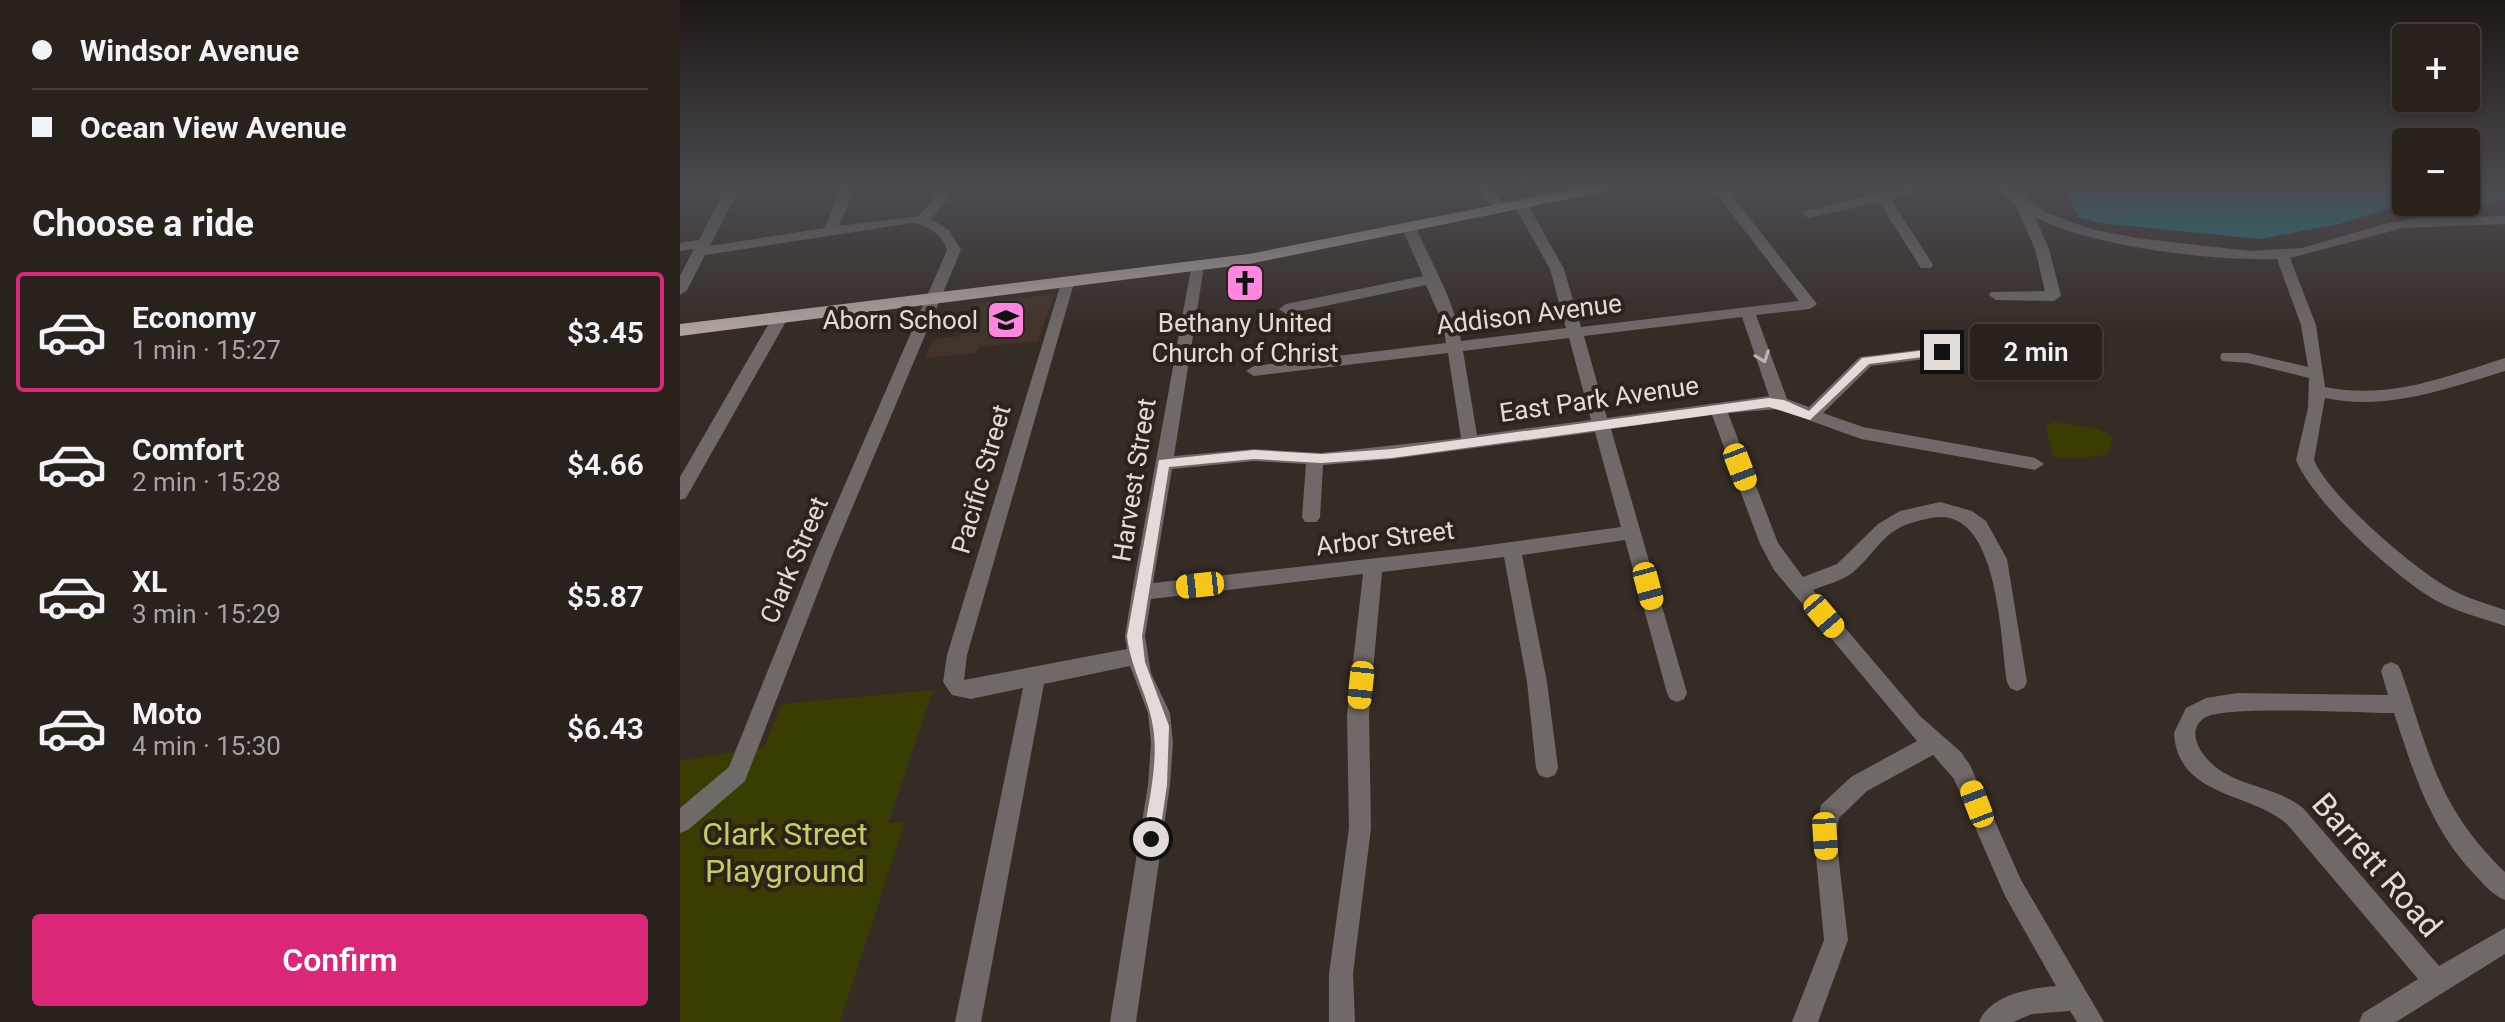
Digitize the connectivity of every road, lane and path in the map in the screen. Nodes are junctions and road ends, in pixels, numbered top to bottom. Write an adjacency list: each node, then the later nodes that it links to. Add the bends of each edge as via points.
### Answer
1 (709, 235): 13 (street)
2 (808, 235): 13 (street)
3 (945, 235): 21 (street, Clark Street, via 954,250)
4 (1372, 235): 16 (main road)
5 (1412, 235): 17 (street)
6 (1539, 235): 26 (street, via 1553,259)
7 (1756, 235): 23 (street, Addison Avenue, via 1810,304)
8 (1907, 235): 15 (street)
9 (2036, 235): 20 (street, via 2054,296)
10 (2096, 235): 14 (street)
11 (2364, 235): 14 (street)
12 (680, 247): 13 (street)
13 (702, 248): 19 (street)
14 (2282, 255): 32 (street, via 2309,320)
15 (1926, 265)
16 (1197, 266): 18 (main road); 39 (street, Harvest Street)
17 (1432, 279): 22 (street); 27 (street)
18 (1067, 283): 21 (main road); 51 (street, Pacific Street, via 952,674 959,689 971,690)
19 (680, 290)
20 (1996, 295)
21 (933, 299): 24 (main road); 57 (street, Clark Street, via 737,774)
22 (1286, 309)
23 (1747, 311): 26 (street, Addison Avenue); 33 (street, one-way to 33)
24 (780, 318): 25 (main road); 41 (street)
25 (680, 330)
26 (1573, 332): 27 (street, Addison Avenue); 36 (street)
27 (1456, 348): 31 (street, Addison Avenue); 37 (street)
28 (1942, 352): 35 (street, via 1866,361)
29 (2228, 357): 32 (street, via 2248,358)
30 (2505, 363): 32 (street, via 2379,400 2345,399)
31 (1254, 371)
32 (2317, 383): 48 (street, via 2304,461 2315,480 2417,577 2453,599)
33 (1780, 403): 34 (street, East Park Avenue); 35 (street, East Park Avenue)
34 (1718, 409): 36 (street, East Park Avenue); 46 (street, via 1769,544)
35 (1810, 416): 40 (street, East Park Avenue, via 1861,433)
36 (1602, 424): 37 (street, East Park Avenue); 43 (street)
37 (1470, 442): 38 (street, East Park Avenue)
38 (1315, 458): 39 (street, East Park Avenue, via 1254,455); 42 (street)
39 (1163, 463): 47 (street, Harvest Street)
40 (2035, 464)
41 (680, 493)
42 (1311, 517)
43 (1633, 532): 44 (street, Arbor Street); 53 (street)
44 (1512, 549): 45 (street, Arbor Street); 56 (street)
45 (1373, 566): 47 (street, Arbor Street); 64 (street, via 1358,715 1360,828 1341,974)
46 (1799, 587): 52 (street, via 1844,569 1884,529 1906,516 1940,509 1966,516 1980,526 1998,559); 55 (street, via 1913,723)
47 (1142, 592): 49 (street, Harvest Street)
48 (2505, 618)
49 (1136, 656): 51 (street); 63 (street, via 1159,713 1162,743)
50 (2391, 671): 54 (street)
51 (1035, 678): 62 (street)
52 (2017, 682)
53 (1677, 693)
54 (2402, 704): 58 (street, via 2444,818); 60 (street, Barrett Road, via 2237,702 2199,710 2184,731 2185,744 2200,769 2219,783 2269,799 2295,816)
55 (1935, 742): 61 (street, via 1962,772 2002,866); 65 (street, via 1859,784 1829,813 1825,836 1836,940)
56 (1547, 768)
57 (680, 822)
58 (2505, 888)
59 (2505, 940): 60 (street)
60 (2436, 982): 68 (street)
61 (2077, 998): 66 (street, via 2024,1002); 67 (street)
62 (968, 1022)
63 (1123, 1022)
64 (1342, 1022)
65 (1805, 1022)
66 (1992, 1022)
67 (2091, 1022)
68 (2372, 1022)

